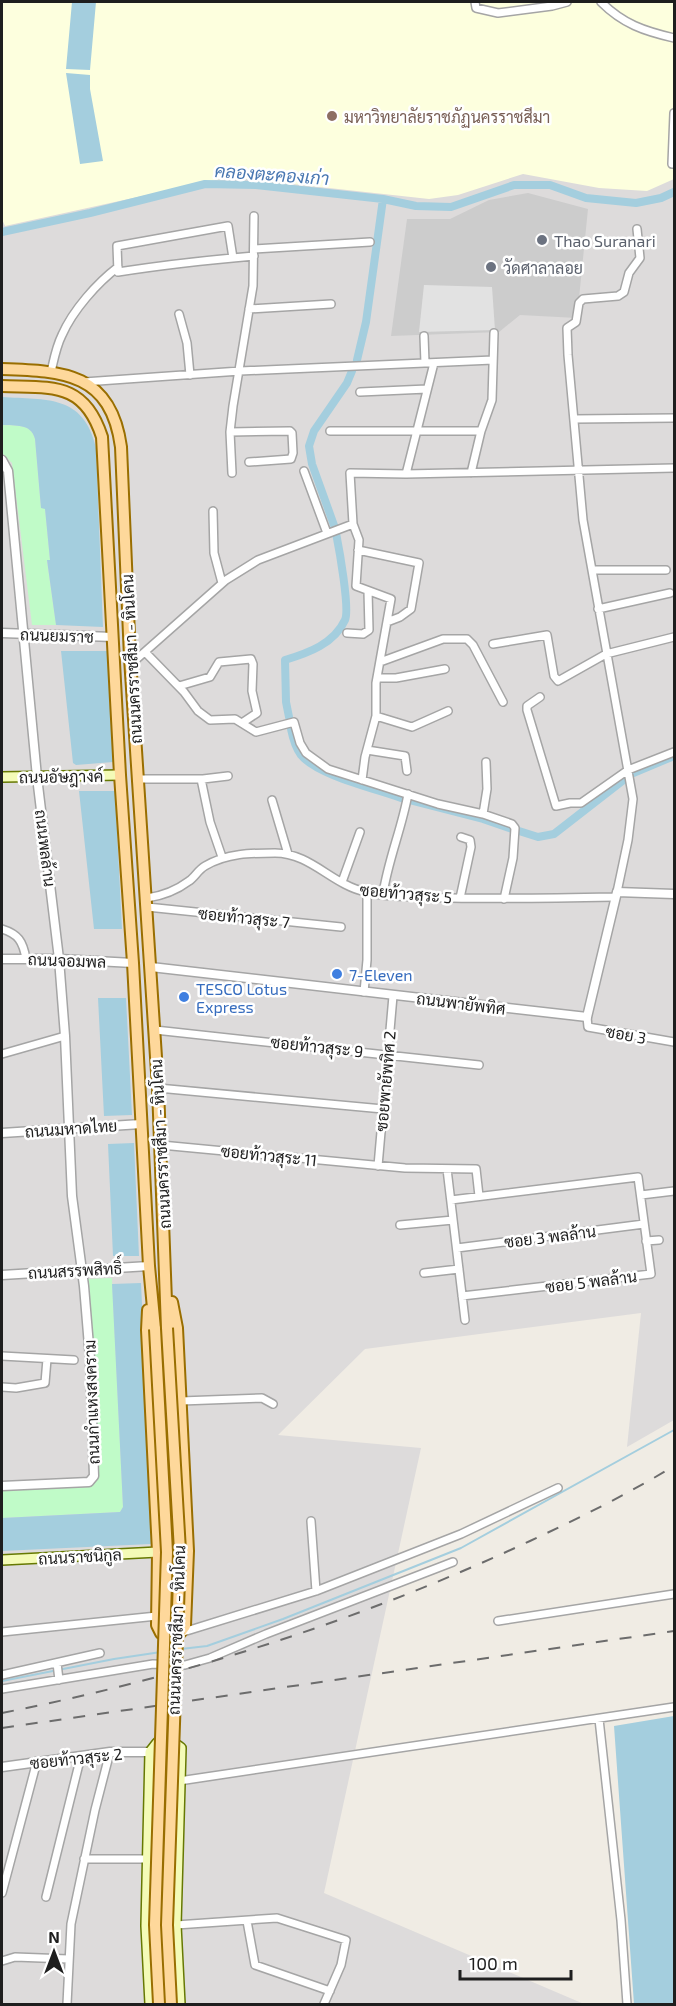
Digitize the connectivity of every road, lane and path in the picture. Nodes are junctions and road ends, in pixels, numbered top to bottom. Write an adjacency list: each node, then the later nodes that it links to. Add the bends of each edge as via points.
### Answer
1 (475, 2): 2 (street, via 476,8 498,13)
2 (567, 2)
3 (601, 2): 4 (street, via 642,30)
4 (675, 38)
5 (675, 113): 6 (street)
6 (675, 164)
7 (254, 216): 10 (street)
8 (637, 229): 30 (street, via 640,258 629,273 624,292 583,299 576,322 567,328)
9 (370, 242): 10 (street)
10 (254, 253): 11 (street); 14 (street)
11 (232, 258): 12 (street, via 118,272); 12 (street, via 228,226 117,246)
12 (118, 267): 23 (street, via 69,323)
13 (331, 304): 14 (street)
14 (249, 309): 22 (street)
15 (179, 315): 24 (street)
16 (494, 333): 18 (street)
17 (424, 336): 19 (street)
18 (494, 360): 20 (street); 33 (street, via 492,400)
19 (425, 363): 20 (street); 22 (street)
20 (434, 363): 27 (street)
21 (2, 369): 23 (main road, ถนนนครราชสีมา - หินโคน)
22 (240, 371): 24 (street); 34 (street)
23 (51, 372): 25 (main road, ถนนนครราชสีมา - หินโคน)
24 (190, 375): 25 (street)
25 (84, 382): 58 (main road, ถนนนครราชสีมา - หินโคน, via 104,399 119,429)
26 (2, 386): 57 (main road, via 61,389 86,405 96,419 102,437)
27 (427, 389): 28 (street); 32 (street)
28 (360, 392)
29 (675, 418): 30 (street)
30 (574, 419): 38 (street)
31 (330, 431): 32 (street)
32 (416, 431): 33 (street); 42 (street)
33 (481, 431): 40 (street)
34 (230, 432): 36 (street, via 292,433 290,459); 41 (street)
35 (2, 461): 56 (street, ถนนพลล้าน, via 9,471)
36 (249, 462)
37 (675, 468): 38 (street)
38 (578, 469): 40 (street); 47 (street)
39 (304, 471): 45 (street)
40 (471, 472): 42 (street)
41 (232, 473)
42 (406, 474): 44 (street, via 350,473)
43 (213, 511): 49 (street, via 214,553)
44 (354, 524): 45 (street); 46 (street)
45 (327, 533): 49 (street, via 258,560)
46 (358, 550): 50 (street, via 356,586); 53 (street, via 418,563 411,610)
47 (592, 570): 48 (street); 52 (street)
48 (666, 570)
49 (222, 583): 61 (street)
50 (368, 591): 53 (street, via 391,599); 55 (street, via 369,630 363,634)
51 (669, 593): 52 (street)
52 (598, 609): 62 (street)
53 (387, 622): 63 (street)
54 (2, 633): 56 (street, ถนนยมราช)
55 (347, 633)
56 (23, 635): 57 (street, ถนนยมราช); 81 (street, ถนนพลล้าน)
57 (112, 637): 58 (main road); 78 (main road)
58 (129, 637): 64 (main road, ถนนนครราชสีมา - หินโคน)
59 (675, 637): 62 (street)
60 (493, 644): 62 (street, via 547,635 558,681)
61 (146, 652): 64 (street); 67 (street)
62 (606, 654): 76 (street)
63 (380, 662): 66 (street); 69 (street, via 443,639 467,639)
64 (131, 664): 82 (main road, ถนนนครราชสีมา - หินโคน)
65 (445, 669): 66 (street)
66 (377, 678): 71 (street)
67 (179, 686): 72 (street, via 210,720 235,719); 72 (street, via 210,677 219,662 251,659 257,714)
68 (540, 697): 76 (street, via 527,710 556,806 580,803)
69 (503, 702)
70 (448, 711): 71 (street, via 412,727)
71 (376, 716): 73 (street)
72 (242, 723): 84 (street, via 256,732 294,722 306,753 328,769)
73 (367, 750): 77 (street, via 404,755); 84 (street)
74 (675, 752): 76 (street)
75 (486, 762): 87 (street)
76 (627, 770): 95 (street, via 633,799)
77 (407, 771)
78 (120, 775): 81 (main road, ถนนอัษฎางค์); 82 (main road); 105 (main road)
79 (228, 776): 83 (street)
80 (2, 777): 81 (main road, ถนนอัษฎางค์)
81 (37, 777): 104 (street, ถนนพลล้าน)
82 (137, 777): 83 (street); 99 (main road, ถนนนครราชสีมา - หินโคน)
83 (201, 779): 91 (street)
84 (362, 780): 85 (street)
85 (408, 794): 87 (street); 94 (street)
86 (272, 800): 90 (street)
87 (483, 814): 98 (street, via 515,828)
88 (360, 832): 92 (street)
89 (461, 837): 97 (street, via 470,840 471,847)
90 (288, 854): 91 (street, ซอยท้าวสุระ 5); 92 (street, ซอยท้าวสุระ 5)
91 (222, 857): 99 (street, ซอยท้าวสุระ 5, via 202,867 189,881)
92 (342, 882): 93 (street, ซอยท้าวสุระ 5)
93 (367, 892): 94 (street, ซอยท้าวสุระ 5); 107 (street, via 368,960)
94 (383, 894): 97 (street, ซอยท้าวสุระ 5)
95 (616, 894): 96 (street); 98 (street, ซอยท้าวสุระ 5); 109 (street)
96 (675, 894)
97 (460, 898): 98 (street, ซอยท้าวสุระ 5)
98 (504, 899)
99 (147, 902): 100 (street, ซอยท้าวสุระ 7); 106 (main road, ถนนนครราชสีมา - หินโคน)
100 (341, 927)
101 (2, 929): 103 (street, via 18,936)
102 (2, 958): 103 (street, ถนนจอมพล)
103 (26, 959): 104 (street, ถนนจอมพล)
104 (59, 959): 105 (street, ถนนจอมพล); 111 (street, ถนนพลล้าน)
105 (133, 963): 106 (main road); 118 (main road)
106 (151, 968): 107 (street, ถนนพายัพทิศ); 110 (main road, ถนนนครราชสีมา - หินโคน)
107 (364, 992): 108 (street, ถนนพายัพทิศ)
108 (393, 996): 109 (street, ถนนพายัพทิศ); 114 (street, ซอยพายัพทิศ 2)
109 (587, 1017): 112 (street, ซอย 3, via 588,1027)
110 (155, 1030): 114 (street, ซอยท้าวสุระ 9); 116 (main road, ถนนนครราชสีมา - หินโคน)
111 (65, 1036): 113 (street); 119 (street, ถนนพลล้าน)
112 (675, 1042)
113 (2, 1054)
114 (388, 1054): 115 (street, ซอยท้าวสุระ 9); 117 (street, ซอยพายัพทิศ 2)
115 (479, 1065)
116 (158, 1089): 117 (street); 121 (main road, ถนนนครราชสีมา - หินโคน)
117 (383, 1109): 122 (street, ซอยพายัพทิศ 2)
118 (141, 1124): 119 (street, ถนนมหาดไทย); 134 (main road)
119 (69, 1129): 120 (street, ถนนมหาดไทย); 135 (street)
120 (2, 1133)
121 (161, 1144): 122 (street, ซอยท้าวสุระ 11); 139 (main road, ถนนนครราชสีมา - หินโคน)
122 (378, 1166): 123 (street, ซอยท้าวสุระ 11)
123 (447, 1169): 125 (street, ซอยท้าวสุระ 11, via 476,1169); 127 (street)
124 (675, 1191): 126 (street)
125 (479, 1196): 126 (street, ซอย 5 พลล้าน, via 638,1177); 127 (street, ซอย 5 พลล้าน)
126 (640, 1196): 129 (street, ซอย 5 พลล้าน)
127 (451, 1200): 128 (street)
128 (453, 1220): 130 (street); 133 (street)
129 (644, 1224): 132 (street, ซอย 5 พลล้าน); 133 (street, ซอย 3 พลล้าน)
130 (400, 1226)
131 (659, 1240): 132 (street)
132 (646, 1241): 141 (street, ซอย 5 พลล้าน, via 651,1274)
133 (457, 1248): 136 (street)
134 (149, 1266): 135 (street, ถนนสรรพสิทธิ์); 140 (main road)
135 (81, 1269): 138 (street, ถนนสรรพสิทธิ์); 149 (street, ถนนกำแหงสงคราม, via 90,1358 94,1476 89,1482)
136 (459, 1269): 137 (street); 141 (street)
137 (424, 1273)
138 (2, 1275)
139 (166, 1276): 147 (main road, via 177,1328); 189 (main road, ถนนนครราชสีมา - หินโคน, bridge, via 180,1551 167,1925)
140 (150, 1278): 152 (main road, via 147,1330); 188 (main road, bridge, via 167,1552 155,1925)
141 (462, 1296): 142 (street)
142 (465, 1320)
143 (2, 1356): 144 (street)
144 (48, 1359): 145 (street); 146 (street, via 45,1383)
145 (74, 1360)
146 (2, 1387)
147 (181, 1401): 148 (street, via 262,1398); 160 (main road, via 188,1551 185,1626)
148 (273, 1404)
149 (2, 1486)
150 (558, 1488): 155 (street, via 461,1534)
151 (311, 1521): 155 (street)
152 (158, 1552): 153 (main road, ถนนราชนิกูล); 157 (main road)
153 (2, 1560)
154 (453, 1562): 164 (street, via 210,1658 185,1665 153,1664)
155 (316, 1591): 160 (street)
156 (675, 1594): 158 (street)
157 (157, 1616): 159 (street); 160 (main road, via 161,1633 170,1637)
158 (498, 1621)
159 (2, 1632)
160 (180, 1633)
161 (100, 1653): 162 (street)
162 (57, 1664): 163 (street); 164 (street)
163 (2, 1675)
164 (58, 1677): 165 (street)
165 (2, 1689)
166 (675, 1707): 167 (street)
167 (598, 1719): 174 (street); 192 (street)
168 (110, 1752): 169 (street, ซอยท้าวสุระ 2); 170 (street, ซอยท้าวสุระ 2); 177 (street)
169 (150, 1752): 173 (main road); 174 (main road, via 157,1743 166,1741 181,1748)
170 (81, 1756): 171 (street, ซอยท้าวสุระ 2); 180 (street)
171 (37, 1761): 172 (street, ซอยท้าวสุระ 2); 179 (street)
172 (2, 1767)
173 (150, 1776): 174 (main road, via 165,1784); 175 (main road)
174 (179, 1781): 176 (main road)
175 (151, 1797): 176 (main road, via 165,1790); 178 (main road)
176 (179, 1798): 182 (main road)
177 (84, 1859): 178 (street); 183 (street, via 71,1924)
178 (148, 1859): 187 (main road)
179 (2, 1893)
180 (46, 1897)
181 (248, 1921): 182 (street); 185 (street, via 255,1965); 185 (street, via 277,1918 346,1940)
182 (176, 1925): 190 (main road)
183 (69, 1959): 184 (street, via 15,1957); 186 (street)
184 (2, 1961)
185 (330, 1991): 191 (street)
186 (67, 2004)
187 (150, 2004)
188 (159, 2004)
189 (171, 2004)
190 (180, 2004)
191 (324, 2004)
192 (627, 2004)

